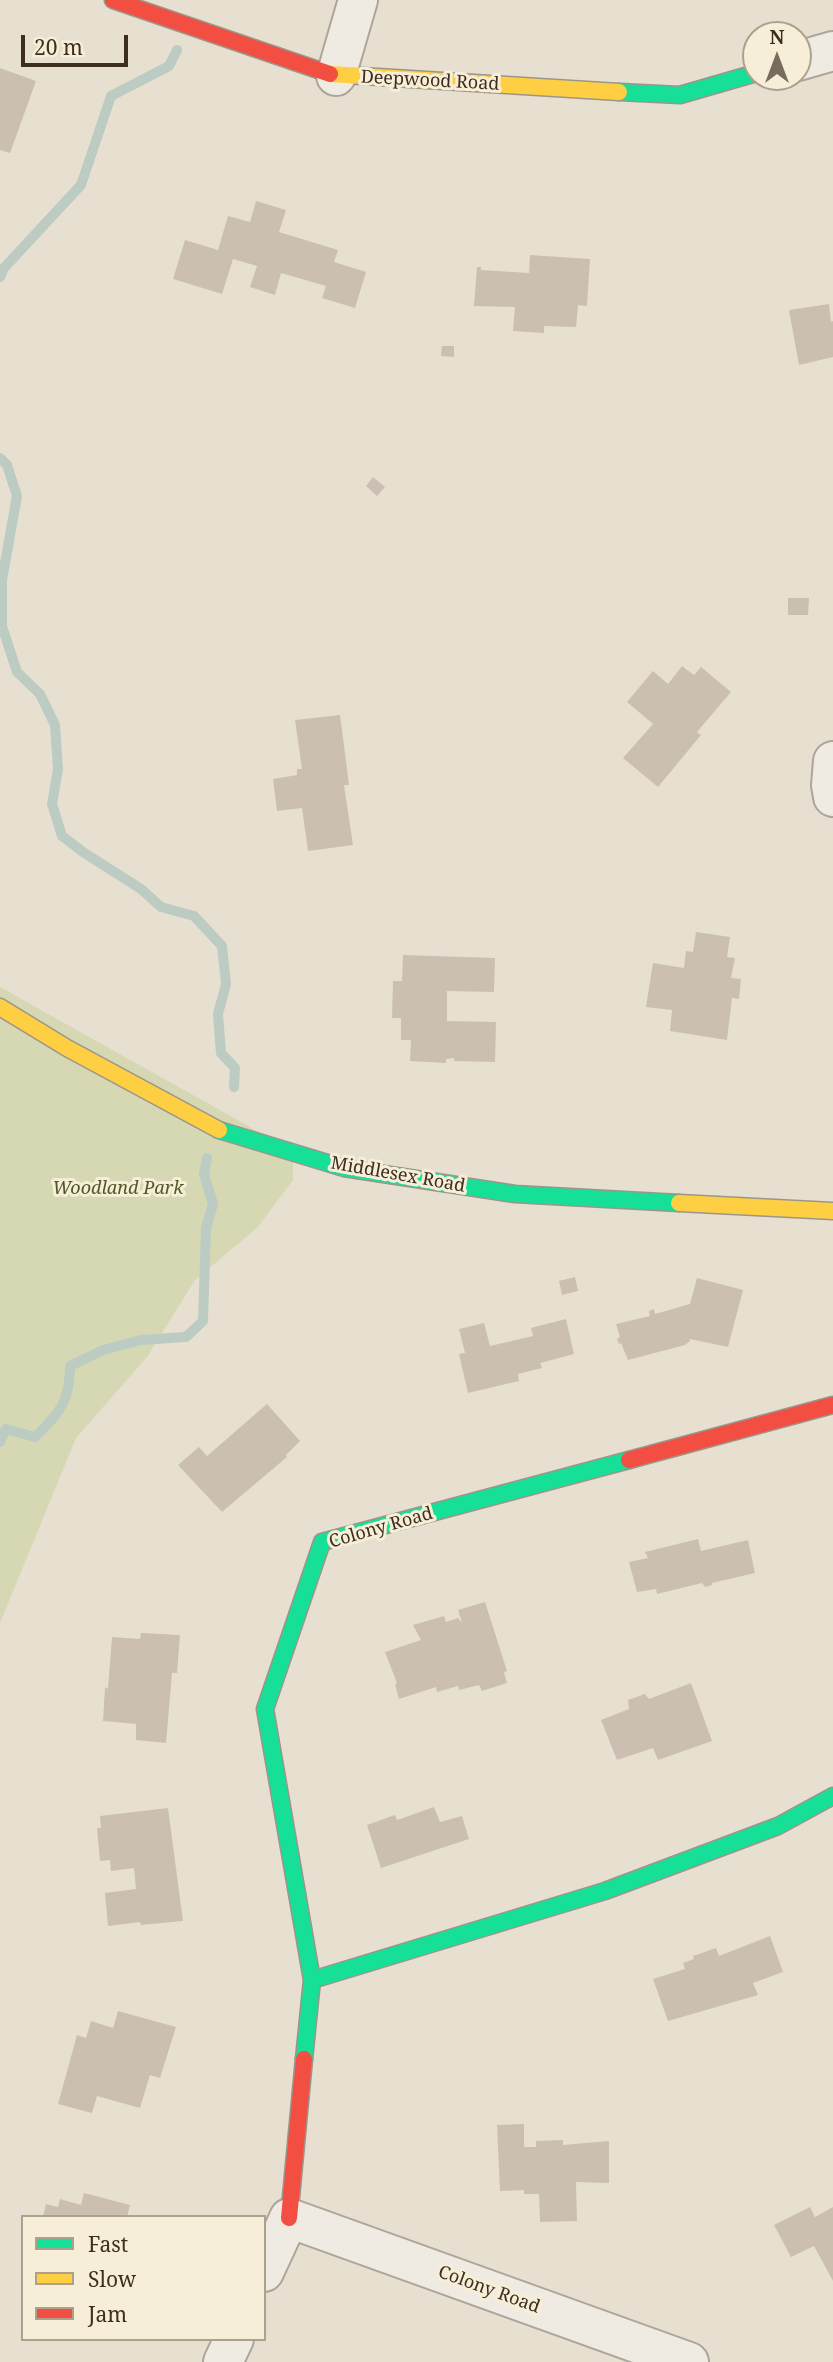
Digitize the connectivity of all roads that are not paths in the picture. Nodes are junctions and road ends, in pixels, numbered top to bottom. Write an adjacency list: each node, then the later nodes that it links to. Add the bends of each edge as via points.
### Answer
1 (113, 0): 5 (street, Deepwood Road)
2 (358, 0): 5 (street)
3 (833, 51): 4 (street)
4 (812, 57)
5 (336, 76): 6 (street, Deepwood Road, via 680,95)
6 (742, 77)
7 (833, 761): 8 (street)
8 (833, 797)
9 (0, 1007): 10 (street, Middlesex Road, via 221,1131 344,1168 514,1194)
10 (833, 1211)
11 (833, 1405): 13 (street, Colony Road, via 322,1542 265,1709)
12 (833, 1796): 13 (street, via 778,1826 606,1891)
13 (312, 1980): 14 (street, Colony Road)
14 (289, 2218): 15 (street, Colony Road); 18 (street, Colony Road)
15 (266, 2268)
16 (232, 2341): 17 (street)
17 (223, 2362)
18 (690, 2362)

